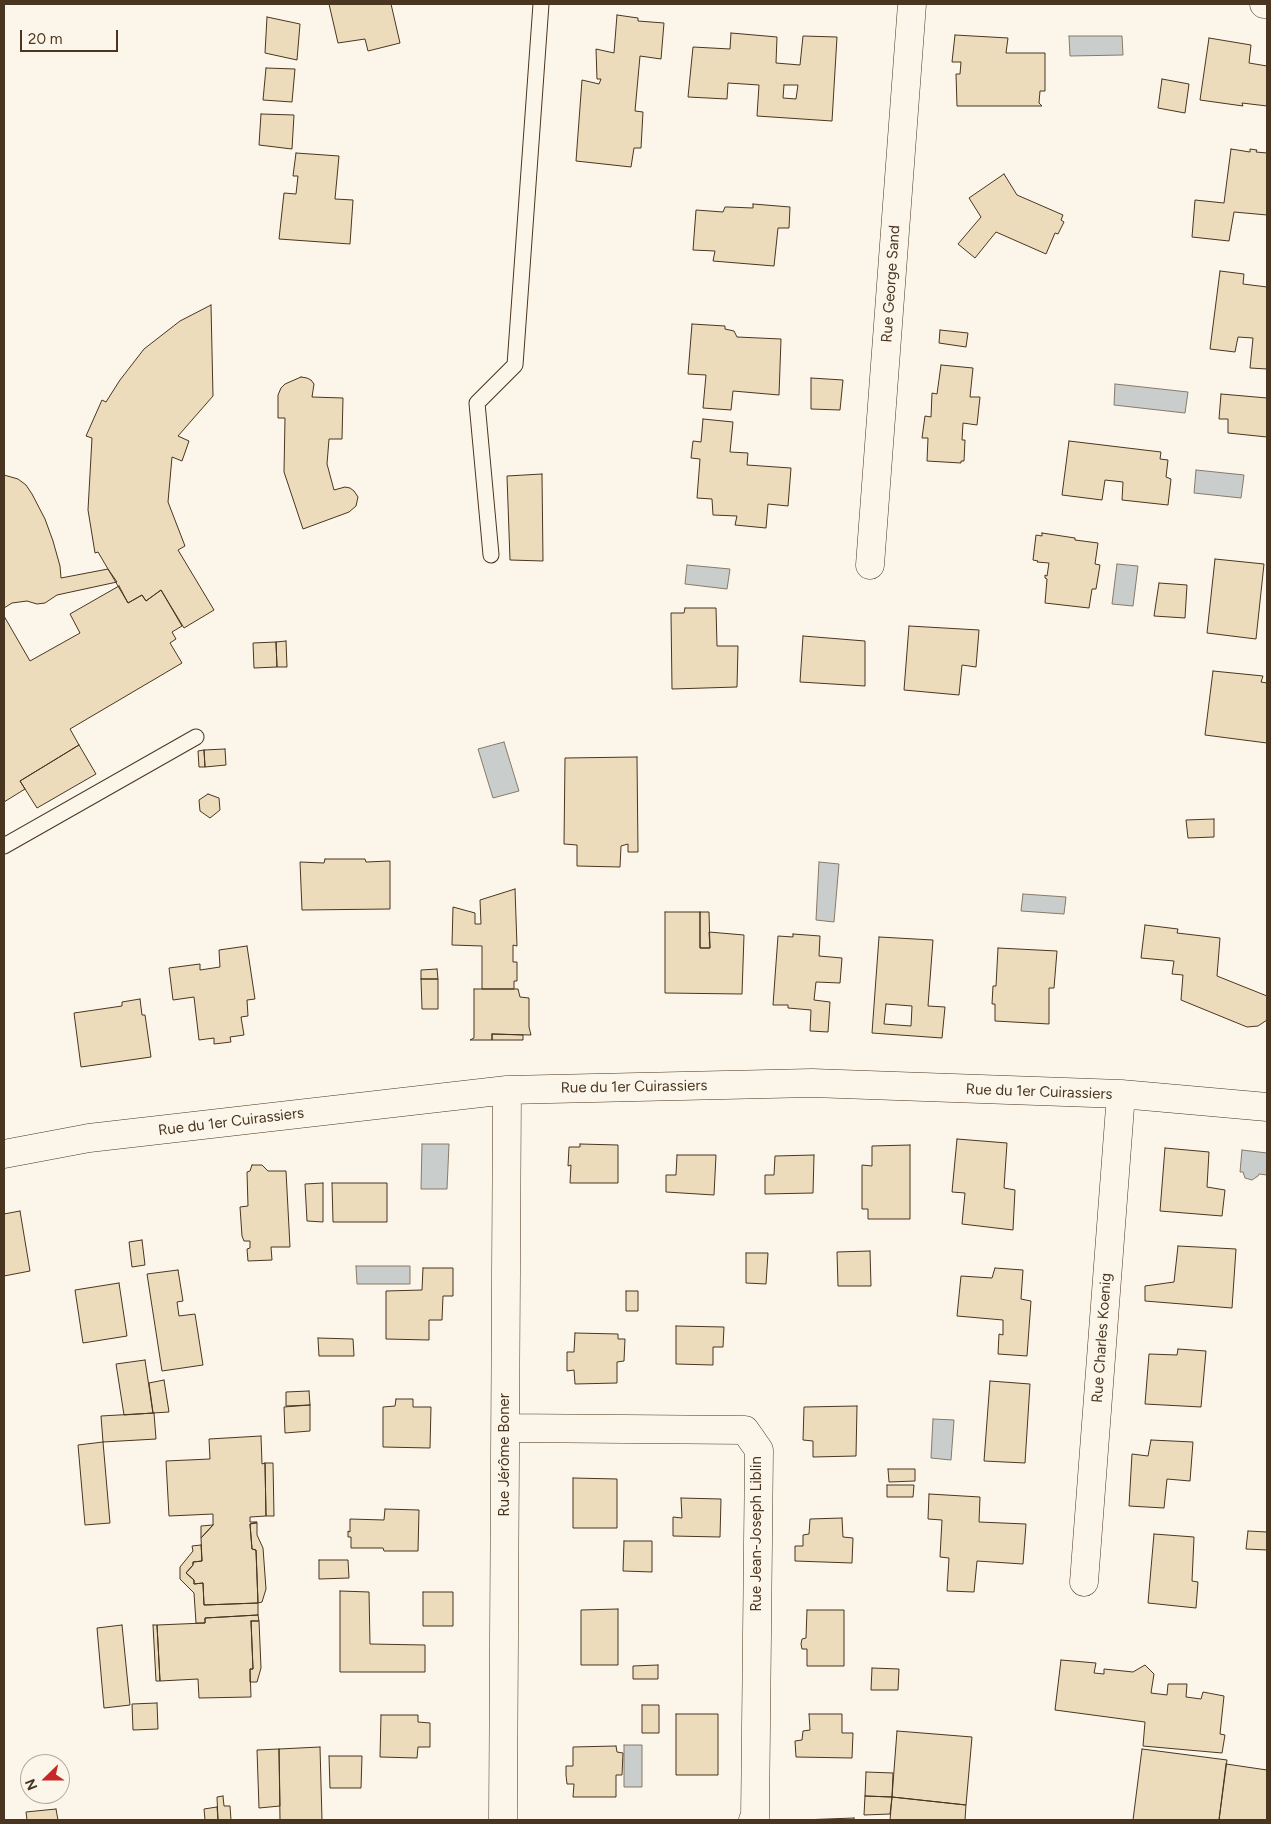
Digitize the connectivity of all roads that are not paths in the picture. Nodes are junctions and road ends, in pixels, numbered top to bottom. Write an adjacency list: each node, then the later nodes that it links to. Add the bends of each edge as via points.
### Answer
1 (541, 4): 3 (lane, via 515,365 477,403)
2 (912, 4): 4 (street, Rue George Sand)
3 (491, 555)
4 (870, 565)
5 (196, 737): 6 (lane)
6 (4, 846)
7 (507, 1090): 8 (street, Rue du 1er Cuirassiers, via 812,1084); 10 (street, Rue du 1er Cuirassiers, via 89,1138); 11 (street, Rue Jérôme Boner)
8 (1121, 1094): 9 (street, Rue du 1er Cuirassiers); 12 (street, Rue Charles Koenig)
9 (1267, 1107)
10 (4, 1154)
11 (506, 1428): 13 (street, Rue Jérôme Boner); 14 (street, Rue Jean-Joseph Liblin, via 745,1430 759,1450)
12 (1084, 1582)
13 (503, 1820)
14 (753, 1820)

